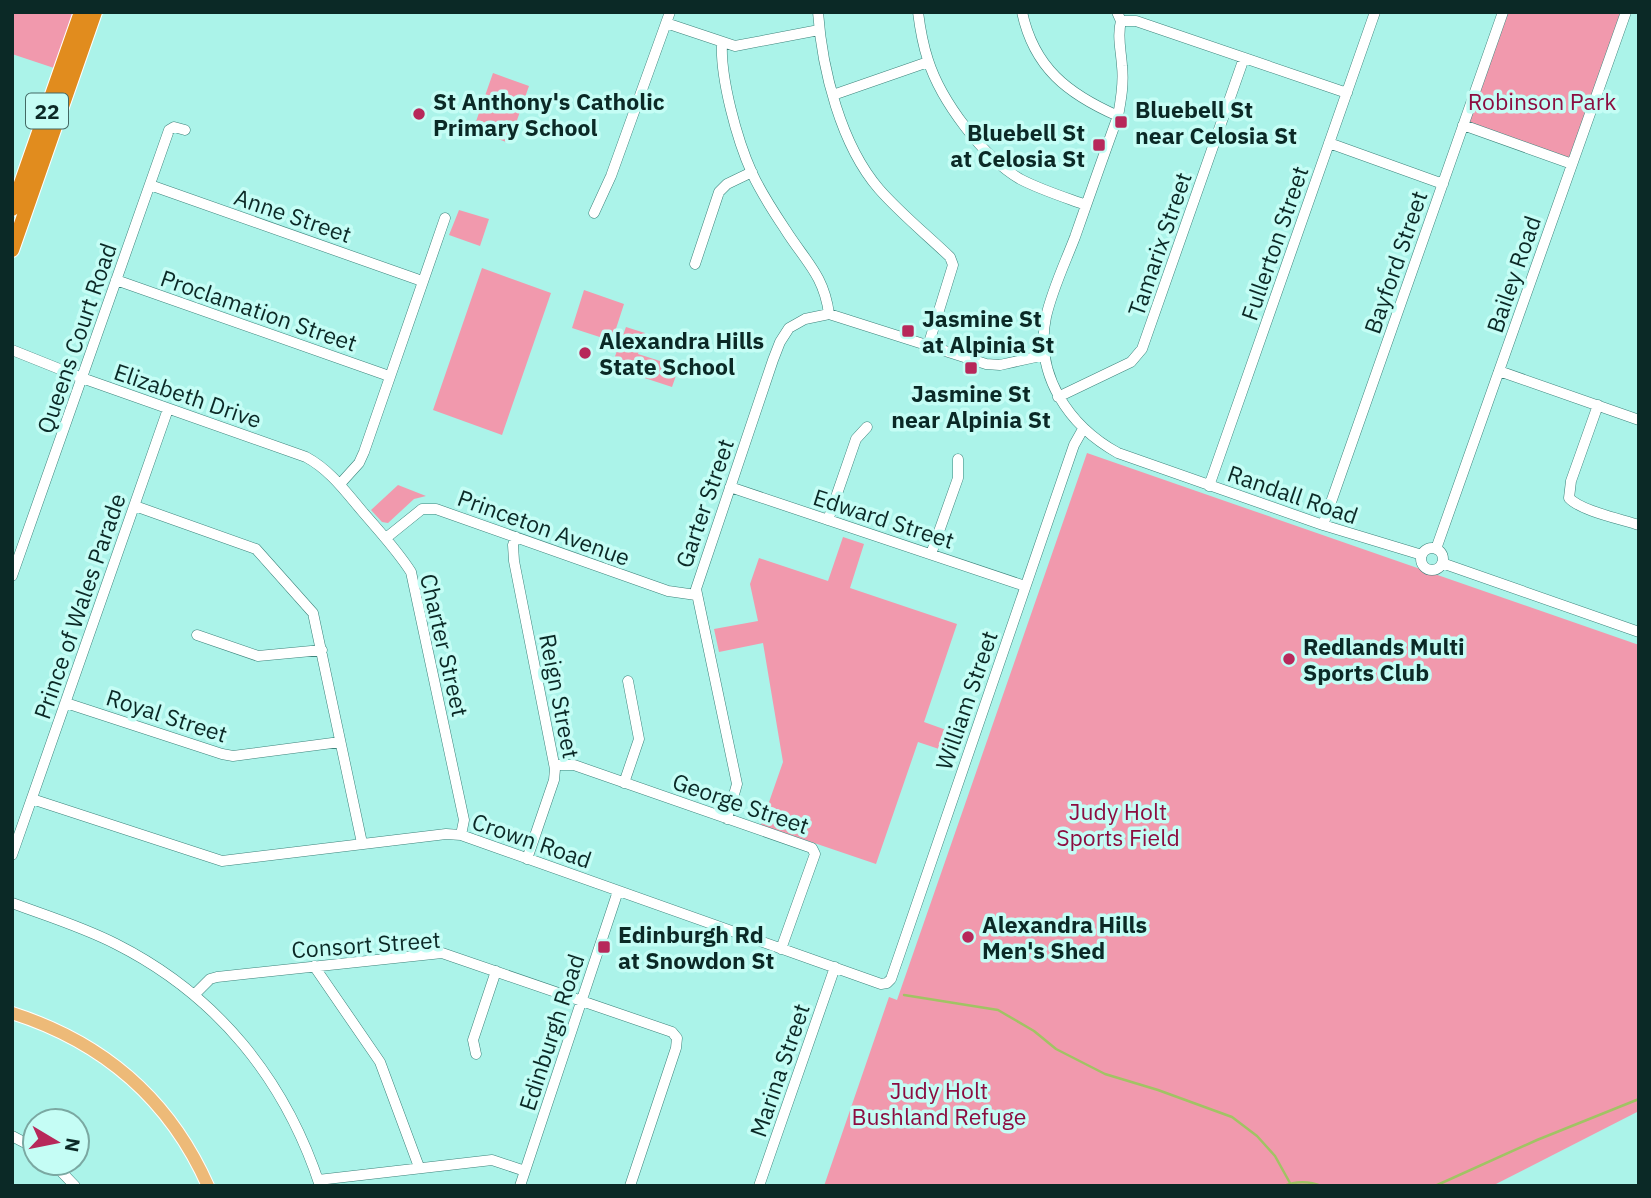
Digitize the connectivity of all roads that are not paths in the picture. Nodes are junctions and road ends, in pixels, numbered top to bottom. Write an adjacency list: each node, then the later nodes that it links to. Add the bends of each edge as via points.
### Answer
1 (81, 12): 26 (highway, 22)
2 (96, 12): 29 (highway, 22)
3 (818, 12): 11 (street)
4 (918, 12): 14 (street)
5 (1022, 12): 17 (street, via 1030,39 1051,72 1076,95)
6 (1375, 12): 15 (street, Fullerton Street)
7 (1503, 12): 18 (street, Bayford Street)
8 (1626, 12): 21 (street, Bailey Road)
9 (1119, 17): 13 (street); 17 (street, Randall Road, via 1123,66)
10 (668, 18): 12 (street); 27 (street)
11 (819, 30): 12 (street, via 743,46); 16 (street)
12 (722, 42): 22 (street, via 728,96)
13 (1244, 58): 15 (street); 40 (street, Tamarix Street, via 1142,349 1131,362)
14 (928, 62): 16 (street); 25 (street, via 963,124 1000,164 1020,178)
15 (1347, 93): 20 (street, Fullerton Street)
16 (833, 95): 34 (street, via 864,170 950,257 953,265)
17 (1118, 116): 25 (street, Randall Road)
18 (1463, 125): 21 (street); 23 (street, Bayford Street)
19 (185, 130): 24 (street, Queens Court Road, via 169,130)
20 (1329, 144): 23 (street); 48 (street, Fullerton Street)
21 (1572, 164): 37 (street, Bailey Road)
22 (752, 172): 30 (street, via 719,192); 33 (street, via 820,279)
23 (1443, 184): 52 (street, Bayford Street)
24 (150, 185): 31 (street, Queens Court Road); 32 (street, Anne Street)
25 (1086, 205): 36 (street, Randall Road, via 1049,307)
26 (12, 209)
27 (594, 213)
28 (445, 218): 32 (street)
29 (12, 250)
30 (695, 264)
31 (116, 280): 38 (street, Proclamation Street); 39 (street, Queens Court Road)
32 (422, 281): 38 (street)
33 (829, 314): 34 (street); 49 (street, Garter Street, via 799,321 785,334)
34 (928, 346): 36 (street, via 993,365)
35 (13, 352): 39 (street, Elizabeth Drive)
36 (1045, 355): 40 (street, Randall Road)
37 (1499, 371): 41 (street); 56 (street, Bailey Road)
38 (389, 376): 47 (street, via 359,463)
39 (82, 378): 42 (street, Elizabeth Drive); 60 (street, Queens Court Road)
40 (1058, 397): 45 (street, Randall Road)
41 (1598, 405): 43 (street); 53 (street, via 1569,498)
42 (168, 409): 47 (street, Elizabeth Drive, via 306,457); 50 (street, Prince of Wales Parade)
43 (1639, 420)
44 (867, 427): 51 (street, via 856,439)
45 (1083, 429): 48 (street, Randall Road, via 1118,453); 61 (street, William Street)
46 (958, 459): 57 (street, via 958,478)
47 (340, 484): 55 (street, Charter Street)
48 (1209, 486): 52 (street, Randall Road)
49 (730, 487): 51 (street, Edward Street); 62 (street, Garter Street, via 697,581)
50 (135, 506): 65 (street, via 256,550 313,613); 67 (street, Prince of Wales Parade)
51 (828, 520): 57 (street, Edward Street)
52 (1323, 525): 58 (street, Randall Road)
53 (1639, 525)
54 (516, 537): 55 (street, Princeton Avenue, via 428,508 412,515); 62 (street, Princeton Avenue, via 676,594); 69 (street, Reign Street, via 514,561)
55 (386, 538): 73 (street, Charter Street, via 411,572 416,590 464,820)
56 (1436, 550): 58 (street); 59 (street)
57 (931, 554): 61 (street, Edward Street)
58 (1422, 555): 59 (street, Randall Road, via 1429,570)
59 (1443, 563): 63 (street, Randall Road)
60 (12, 576)
61 (1025, 586): 83 (street, William Street)
62 (696, 596): 72 (street, Garter Street, via 737,784)
63 (1639, 632)
64 (197, 635): 65 (street, via 258,656)
65 (322, 650): 68 (street)
66 (628, 681): 70 (street, via 639,738)
67 (66, 703): 68 (street, Royal Street, via 233,756); 71 (street, Prince of Wales Parade)
68 (340, 742): 74 (street)
69 (555, 765): 70 (street, George Street, via 570,764); 76 (street, Reign Street)
70 (625, 783): 72 (street, George Street)
71 (32, 799): 74 (street, Crown Road, via 222,860); 75 (street, Prince of Wales Parade)
72 (727, 819): 79 (street, George Street, via 812,848 815,855)
73 (461, 835): 74 (street, Crown Road); 76 (street, Crown Road)
74 (362, 843)
75 (12, 855)
76 (527, 859): 77 (street, Crown Road)
77 (618, 891): 79 (street, Crown Road); 85 (street, Edinburgh Road)
78 (12, 903): 84 (street, via 117,944)
79 (781, 949): 81 (street, Crown Road)
80 (314, 966): 82 (street, Consort Street, via 442,953); 84 (street, Consort Street, via 217,977); 88 (street, via 380,1062)
81 (835, 968): 83 (street, Crown Road); 94 (street, Marina Street)
82 (496, 971): 85 (street, Consort Street); 87 (street, via 473,1040)
83 (887, 983)
84 (195, 994): 90 (street, via 275,1086 305,1143)
85 (582, 1000): 89 (street, Edinburgh Road); 93 (street, Consort Street, via 672,1032 677,1038)
86 (12, 1013): 91 (main road, via 82,1043 139,1085 180,1133)
87 (476, 1054)
88 (419, 1167): 89 (street, via 492,1160); 90 (street)
89 (525, 1171): 92 (street, Edinburgh Road)
90 (319, 1183)
91 (208, 1186)
92 (520, 1186)
93 (630, 1186)
94 (759, 1186)

